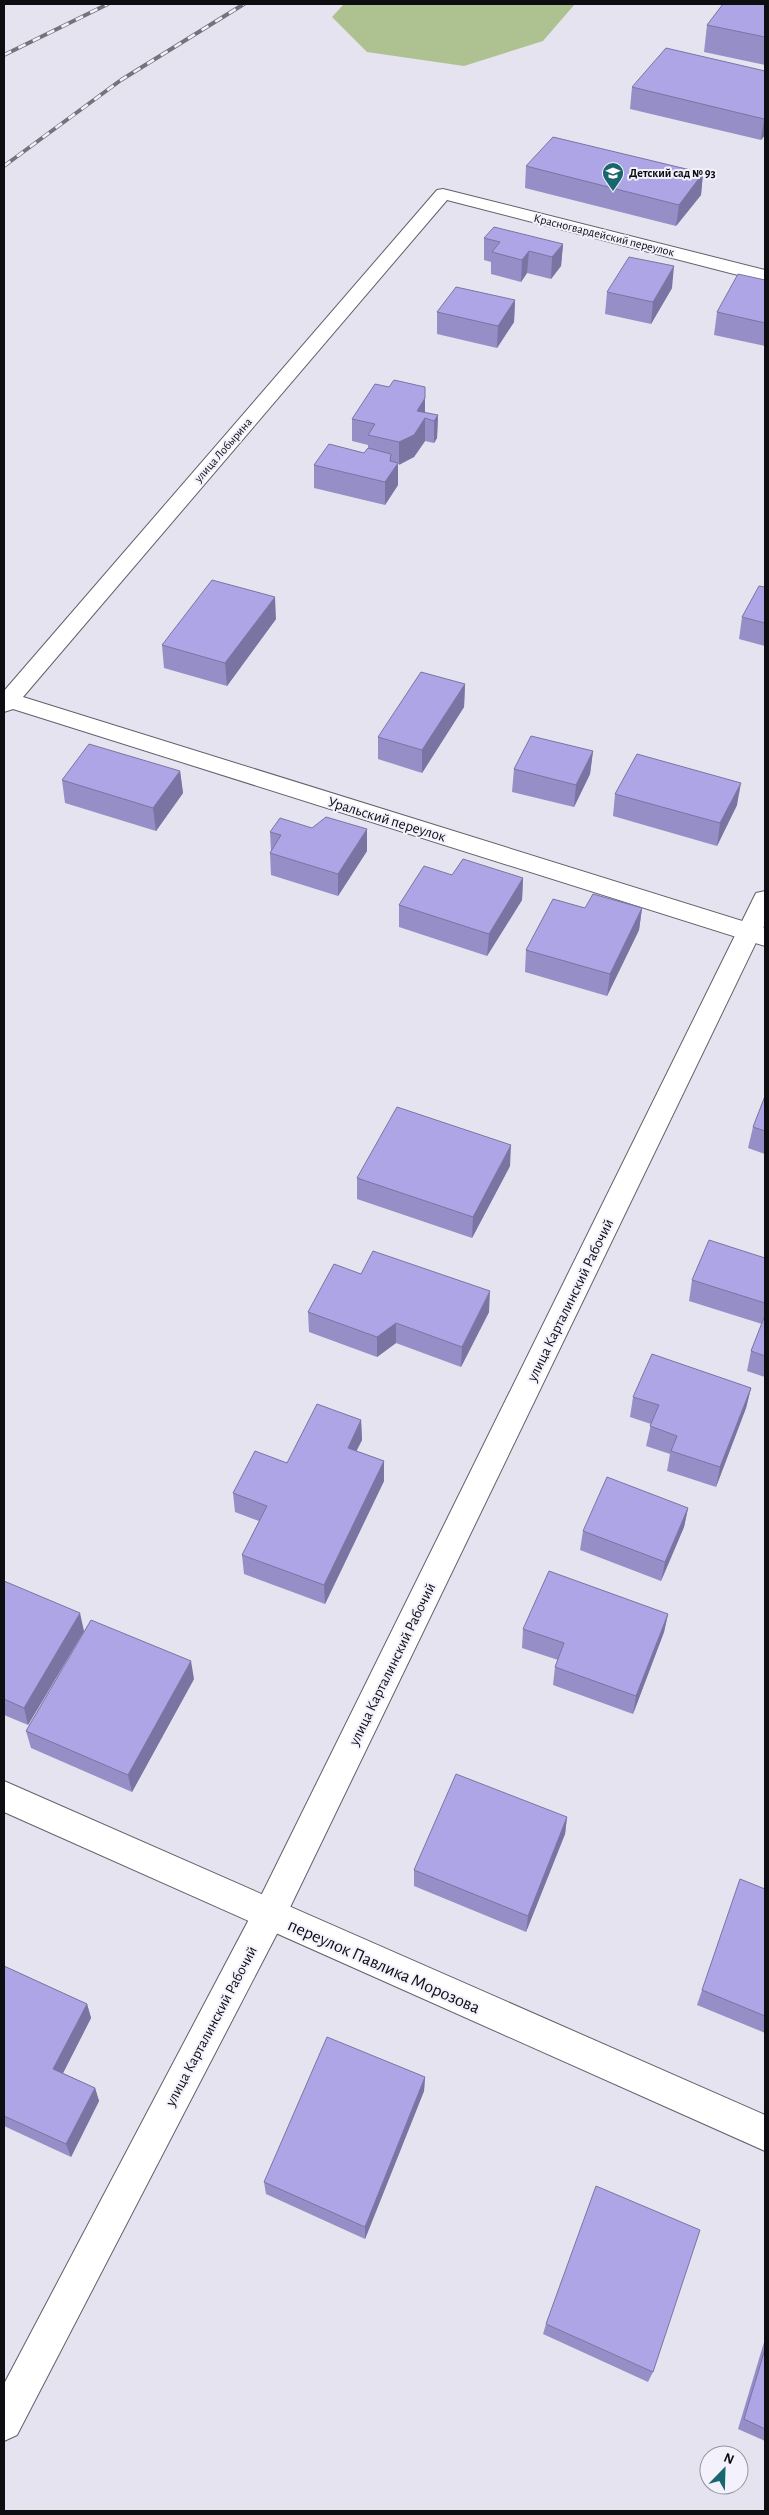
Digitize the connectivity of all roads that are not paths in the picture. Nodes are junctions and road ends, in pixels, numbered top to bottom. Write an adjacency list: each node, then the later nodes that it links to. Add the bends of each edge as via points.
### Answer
1 (443, 194): 2 (street, Красногвардейский переулок); 3 (street, улица Лобырина)
2 (765, 276)
3 (6, 703): 5 (street, Уральский переулок)
4 (765, 899): 5 (street, улица Карталинский Рабочий)
5 (757, 935): 7 (street, улица Карталинский Рабочий)
6 (4, 1796): 7 (street, переулок Павлика Морозова)
7 (269, 1915): 8 (street, переулок Павлика Морозова); 9 (street, улица Карталинский Рабочий)
8 (765, 2133)
9 (4, 2422)

